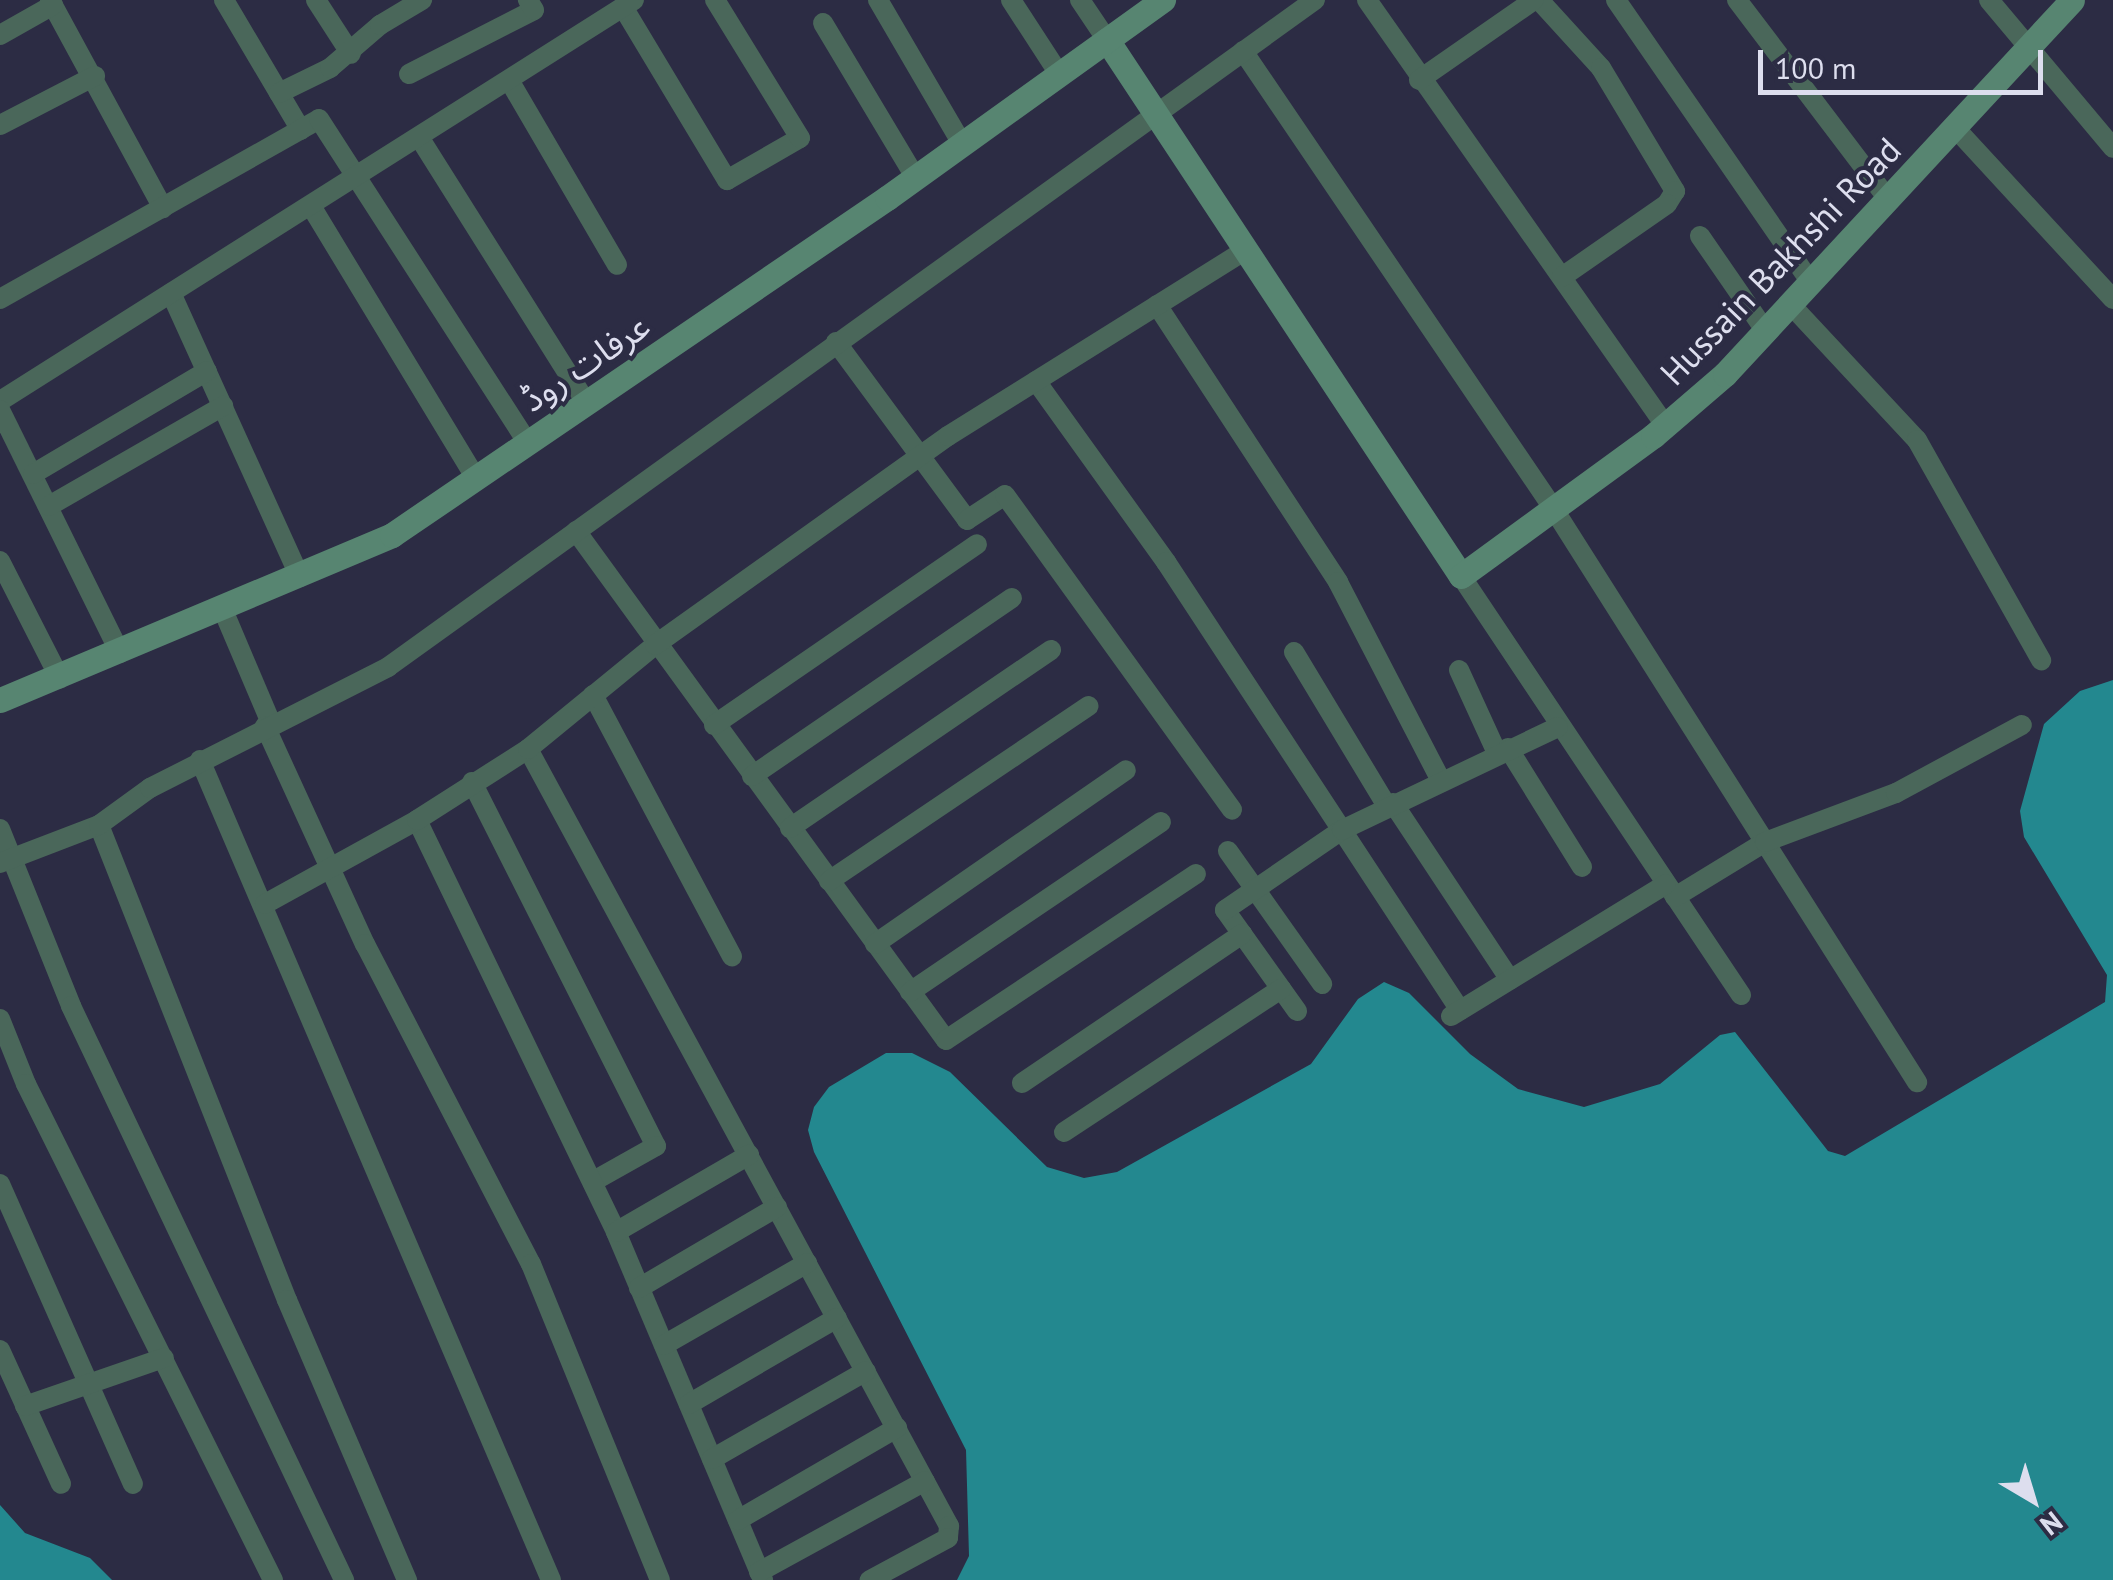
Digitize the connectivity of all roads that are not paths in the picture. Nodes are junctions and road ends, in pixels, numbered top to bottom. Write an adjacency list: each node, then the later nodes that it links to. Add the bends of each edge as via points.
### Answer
1 (224, 0): 30 (street)
2 (316, 0): 24 (street)
3 (528, 0): 25 (street, via 534,10)
4 (715, 0): 18 (street, via 800,138 727,180)
5 (878, 0): 36 (street)
6 (1011, 0): 26 (street)
7 (1080, 0): 21 (street)
8 (1163, 0): 21 (street, عرفات روڈ)
9 (1314, 0): 23 (street)
10 (1367, 0): 29 (street)
11 (1537, 0): 29 (street); 46 (street, via 1601,68 1675,192)
12 (1616, 0): 47 (street)
13 (1737, 0): 40 (street)
14 (1989, 0): 22 (street)
15 (2072, 0): 22 (street, Hussain Bakhshi Road)
16 (52, 2): 20 (street); 27 (street)
17 (414, 2): 24 (street)
18 (629, 3): 28 (street)
19 (822, 22): 38 (street)
20 (0, 35)
21 (1107, 40): 26 (street, عرفات روڈ); 31 (street)
22 (2025, 48): 34 (street, Hussain Bakhshi Road); 37 (street)
23 (1243, 51): 31 (street); 67 (street)
24 (351, 54): 30 (street)
25 (409, 74)
26 (1060, 74): 36 (street, عرفات روڈ)
27 (95, 76): 32 (street); 42 (street)
28 (509, 80): 35 (street); 45 (street)
29 (1419, 80): 46 (street)
30 (279, 93): 33 (street)
31 (1155, 114): 44 (street); 54 (street)
32 (0, 125)
33 (301, 130): 39 (street, via 319,119); 42 (street)
34 (1957, 130): 40 (street, Hussain Bakhshi Road); 50 (street)
35 (419, 137): 39 (street); 58 (street)
36 (962, 144): 38 (street, عرفات روڈ)
37 (2113, 148)
38 (915, 177): 58 (street, عرفات روڈ)
39 (354, 178): 41 (street); 62 (street)
40 (1890, 200): 47 (street, Hussain Bakhshi Road)
41 (311, 206): 48 (street); 65 (street)
42 (163, 208): 49 (street)
43 (1700, 236): 53 (street)
44 (1244, 251): 51 (street); 71 (street)
45 (617, 265)
46 (1562, 276): 61 (street)
47 (1811, 283): 52 (street, Hussain Bakhshi Road)
48 (171, 293): 55 (street); 57 (street)
49 (0, 299)
50 (2113, 299)
51 (1157, 305): 56 (street); 94 (street, via 1338,582)
52 (1792, 306): 53 (street, Hussain Bakhshi Road); 79 (street, via 1916,440)
53 (1767, 333): 61 (street, Hussain Bakhshi Road)
54 (836, 342): 63 (street); 68 (street)
55 (207, 371): 59 (street); 64 (street)
56 (1036, 380): 63 (street); 103 (street, via 1166,562)
57 (0, 402)
58 (587, 404): 62 (street, عرفات روڈ)
59 (223, 406): 66 (street); 72 (street)
60 (0, 410): 64 (street)
61 (1666, 425): 67 (street, Hussain Bakhshi Road)
62 (528, 443): 65 (street, عرفات روڈ)
63 (921, 455): 75 (street); 97 (street, via 968,520 1005,495)
64 (33, 474): 66 (street)
65 (476, 478): 72 (street, عرفات روڈ, via 392,534)
66 (50, 506): 78 (street)
67 (1553, 508): 71 (street, Hussain Bakhshi Road); 104 (street)
68 (576, 531): 75 (street); 85 (street, via 388,667)
69 (977, 544): 86 (street)
70 (0, 561): 81 (street)
71 (1461, 576): 88 (street)
72 (300, 577): 74 (street, عرفات روڈ)
73 (1012, 598): 93 (street)
74 (223, 610): 78 (street, عرفات روڈ); 85 (street)
75 (656, 645): 82 (street); 86 (street)
76 (1051, 650): 101 (street)
77 (1294, 652): 96 (street)
78 (120, 654): 81 (street, عرفات روڈ)
79 (2041, 660)
80 (1459, 670): 90 (street)
81 (60, 678): 83 (street, عرفات روڈ)
82 (593, 695): 89 (street); 116 (street)
83 (0, 700)
84 (1088, 706): 110 (street)
85 (268, 724): 91 (street); 107 (street)
86 (714, 725): 93 (street)
87 (2022, 725): 104 (street, via 1896,793)
88 (1558, 727): 90 (street); 112 (street)
89 (528, 749): 95 (street); 127 (street)
90 (1502, 750): 94 (street); 108 (street)
91 (200, 760): 100 (street); 113 (street)
92 (1126, 770): 115 (street)
93 (752, 776): 101 (street)
94 (1441, 780): 96 (street)
95 (472, 782): 98 (street); 128 (street, via 656,1146)
96 (1390, 805): 103 (street); 117 (street)
97 (1232, 810)
98 (417, 820): 107 (street); 128 (street)
99 (1161, 822): 120 (street)
100 (99, 824): 106 (street); 151 (street, via 286,1300)
101 (790, 828): 110 (street)
102 (0, 829): 106 (street)
103 (1342, 830): 111 (street); 117 (street, via 1455,1013)
104 (1765, 842): 112 (street); 124 (street)
105 (1228, 851): 111 (street)
106 (7, 860): 150 (street)
107 (331, 866): 113 (street); 153 (street, via 531,1264)
108 (1582, 867)
109 (1196, 874): 120 (street, via 946,1040)
110 (829, 881): 115 (street)
111 (1255, 889): 114 (street, via 1225,910); 118 (street)
112 (1671, 890): 117 (street); 121 (street)
113 (265, 904): 152 (street)
114 (1242, 934): 119 (street); 125 (street)
115 (875, 944): 120 (street)
116 (732, 956)
117 (1510, 980)
118 (1322, 984)
119 (1281, 988): 122 (street); 126 (street)
120 (910, 992)
121 (1741, 995)
122 (1297, 1011)
123 (0, 1019): 137 (street)
124 (1916, 1082)
125 (1022, 1083)
126 (1064, 1132)
127 (748, 1155): 130 (street); 131 (street)
128 (592, 1182): 131 (street)
129 (0, 1184): 139 (street)
130 (777, 1207): 132 (street); 133 (street)
131 (616, 1232): 133 (street)
132 (808, 1263): 134 (street); 135 (street)
133 (639, 1288): 135 (street)
134 (837, 1318): 138 (street); 140 (street)
135 (664, 1346): 140 (street)
136 (0, 1350): 141 (street)
137 (164, 1358): 139 (street); 149 (street)
138 (866, 1371): 142 (street); 143 (street)
139 (89, 1384): 141 (street); 146 (street)
140 (688, 1404): 143 (street)
141 (25, 1406): 145 (street)
142 (897, 1428): 144 (street); 147 (street)
143 (712, 1459): 147 (street)
144 (925, 1482): 148 (street); 154 (street, via 949,1526 948,1538)
145 (61, 1484)
146 (134, 1484)
147 (738, 1520): 148 (street)
148 (761, 1576)
149 (273, 1580)
150 (344, 1580)
151 (407, 1580)
152 (551, 1580)
153 (660, 1580)
154 (870, 1580)

